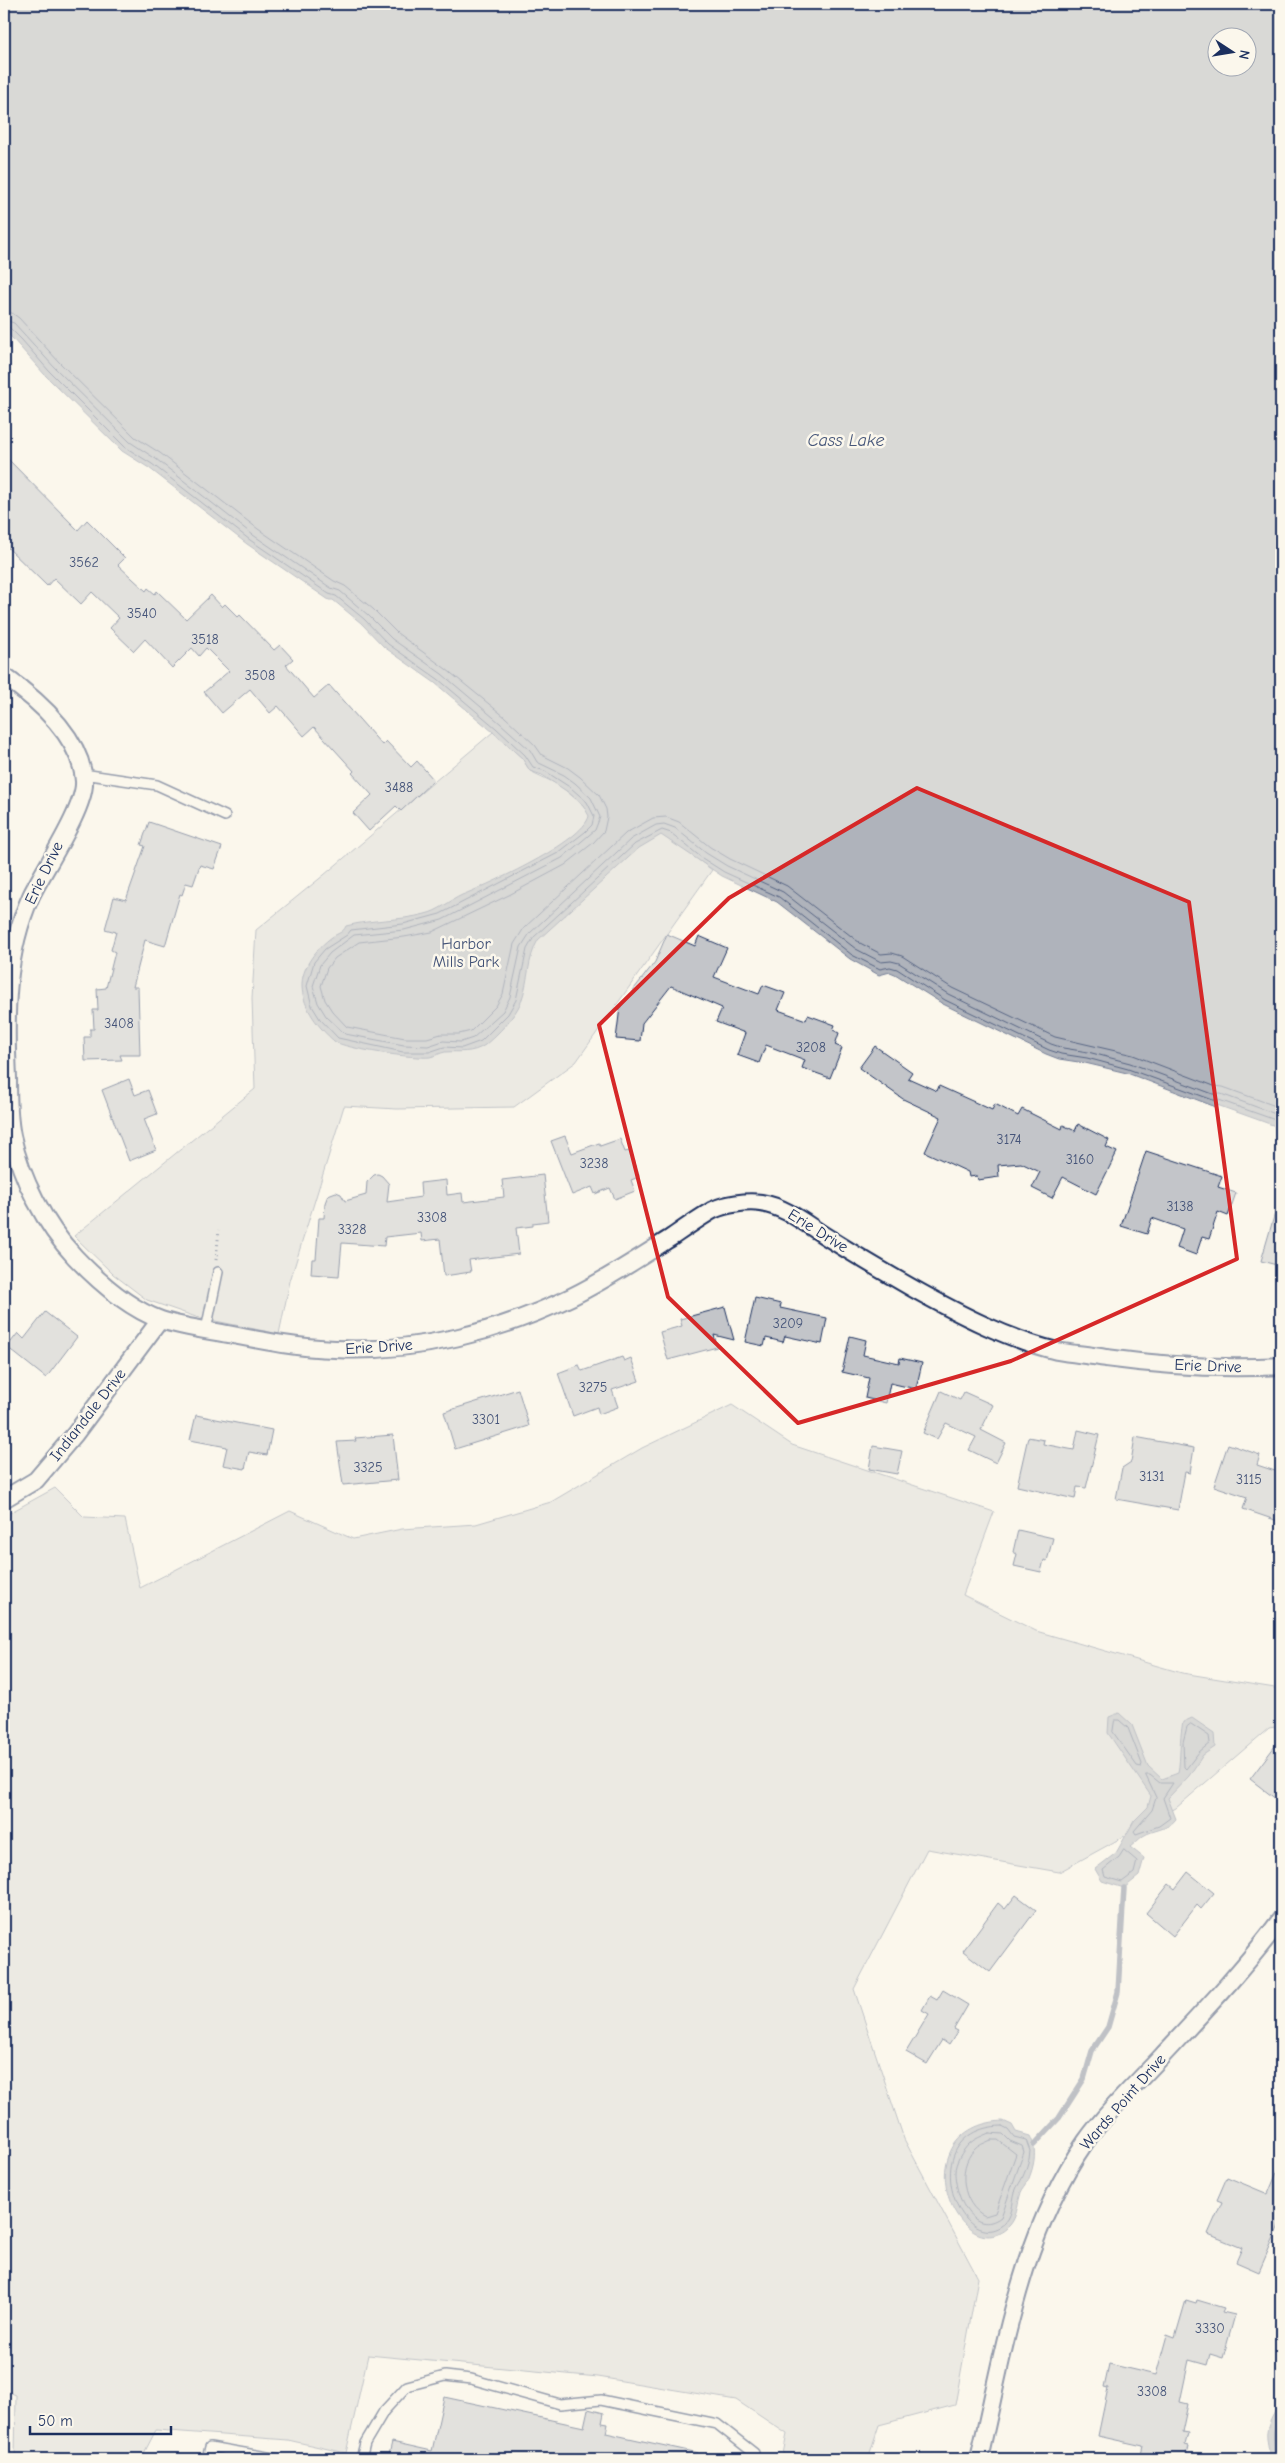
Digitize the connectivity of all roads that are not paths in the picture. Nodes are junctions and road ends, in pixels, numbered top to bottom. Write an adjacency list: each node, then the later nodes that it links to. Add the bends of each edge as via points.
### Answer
1 (4, 676): 2 (street, Erie Drive, via 27,692 58,724 81,759)
2 (83, 774): 3 (lane, via 158,785); 5 (street, Erie Drive, via 85,789 30,900 11,957 6,1001 12,1136 42,1213 73,1255 105,1284)
3 (226, 816)
4 (218, 1272): 6 (lane)
5 (160, 1320): 6 (street, Erie Drive); 8 (street, Indiandale Drive, via 76,1434 36,1480)
6 (206, 1330): 7 (street, Erie Drive, via 333,1349 383,1349 458,1337 526,1316 570,1297 605,1279 717,1208 755,1203 784,1210 958,1313 1057,1351 1183,1366)
7 (1281, 1366)
8 (4, 1499)
9 (1281, 1919): 14 (street, Wards Point Drive, via 1212,2002 1107,2114 1067,2173 1041,2227 1023,2280)
10 (207, 2459): 11 (lane, via 210,2447)
11 (280, 2459)
12 (361, 2459): 13 (lane, via 365,2443 384,2411 408,2386 445,2376 471,2379 560,2404 601,2400 717,2424 754,2453)
13 (752, 2459)
14 (979, 2459)

